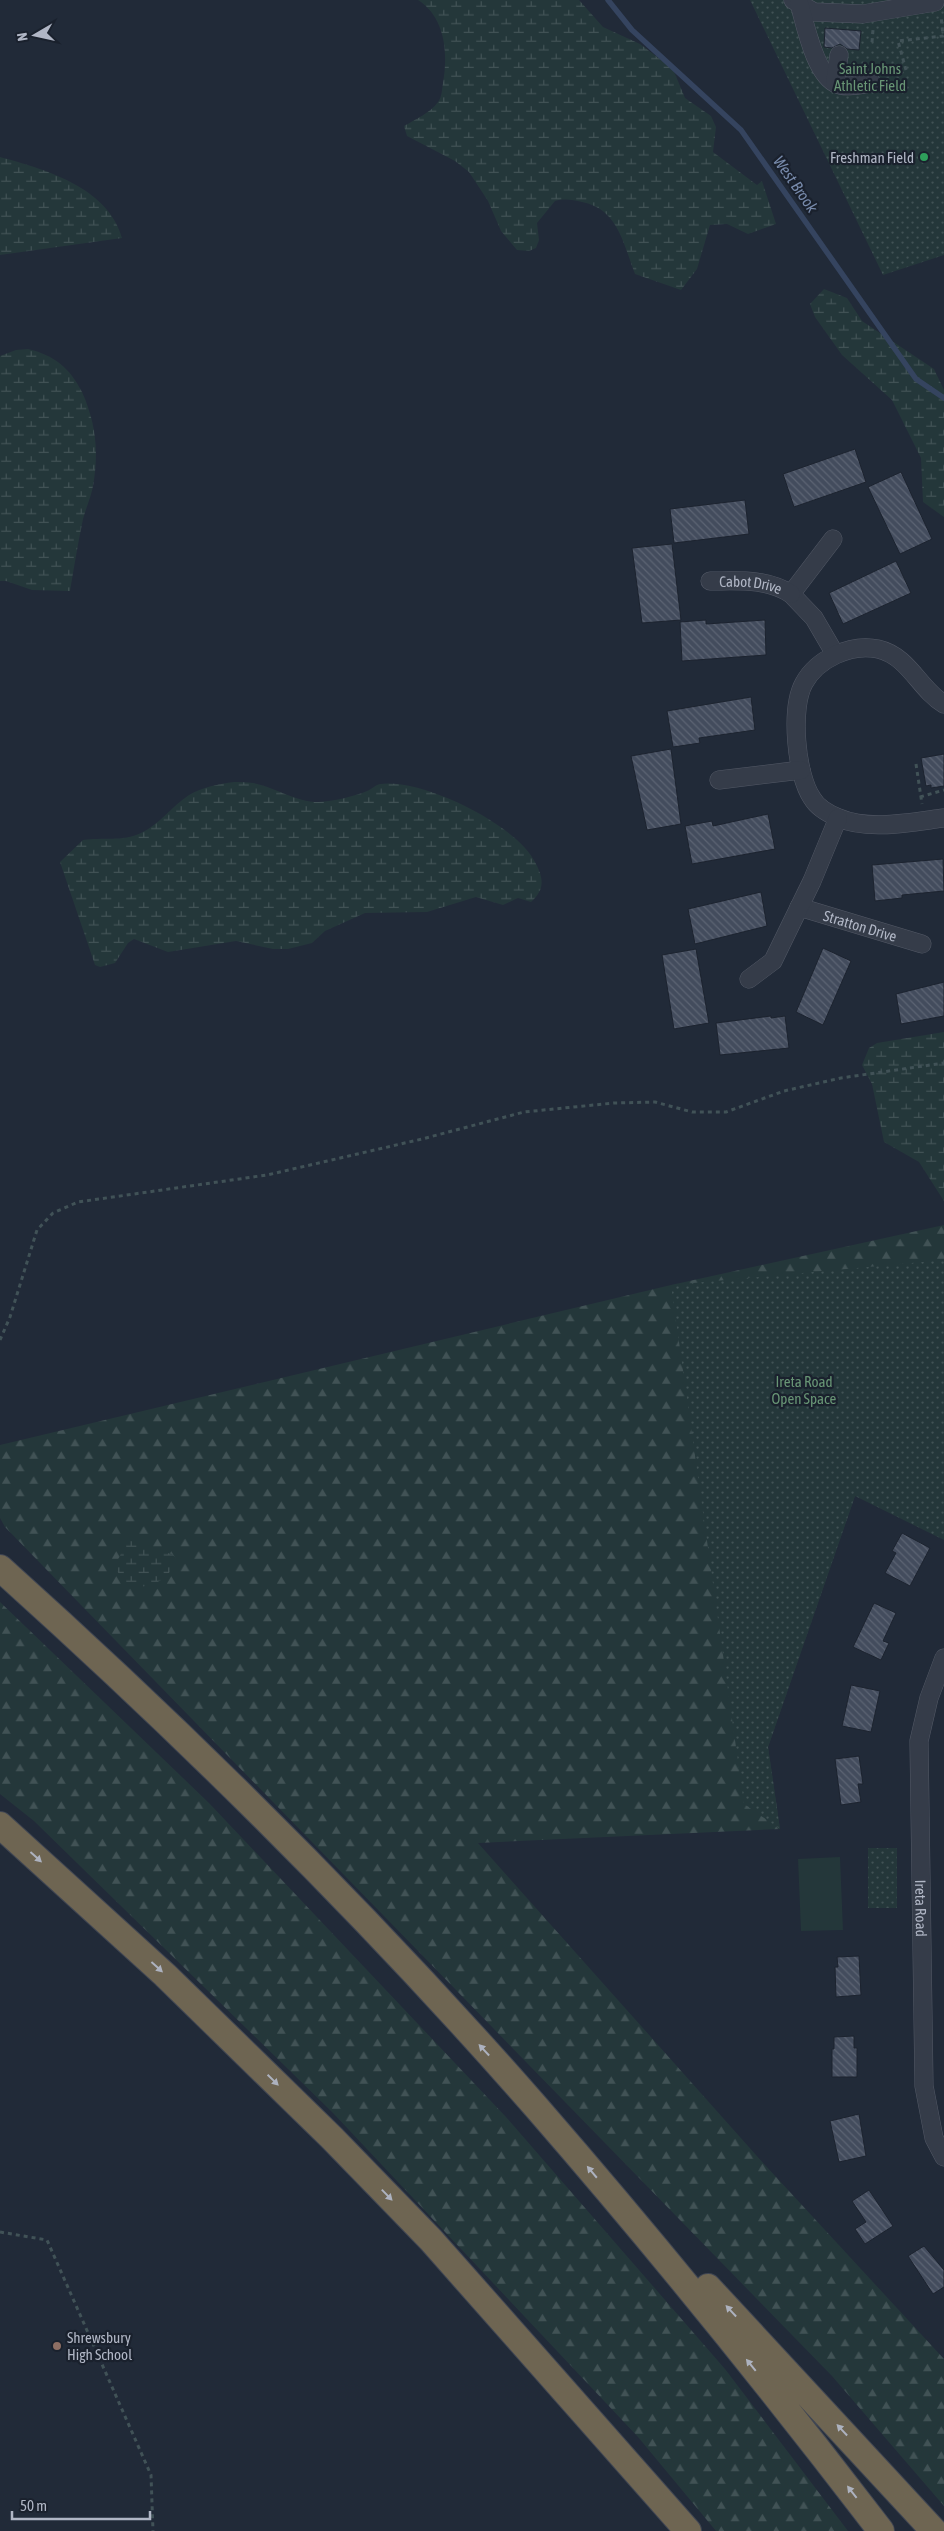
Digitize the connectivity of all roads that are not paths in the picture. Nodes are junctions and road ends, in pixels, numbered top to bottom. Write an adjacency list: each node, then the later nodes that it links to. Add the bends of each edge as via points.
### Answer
1 (796, 2): 2 (street, via 814,12 863,14); 4 (street, via 818,62)
2 (938, 7)
3 (839, 55): 4 (street)
4 (835, 83): 5 (street)
5 (872, 83)
6 (833, 539): 8 (street, Cabot Drive)
7 (710, 581): 8 (street, Cabot Drive, via 765,583)
8 (791, 594): 9 (street, Cabot Drive, via 814,618)
9 (835, 654): 10 (street, via 877,649 894,655); 11 (street, via 812,673 799,696 797,743)
10 (944, 704)
11 (801, 770): 12 (street); 13 (street, via 816,804)
12 (719, 780)
13 (838, 818): 14 (street, via 876,824); 15 (street)
14 (944, 818)
15 (800, 907): 16 (street, Stratton Drive); 17 (street, via 773,961)
16 (922, 944)
17 (750, 978)
18 (0, 1568): 22 (highway, one-way to 18, via 535,2106 375,1932 213,1768)
19 (944, 1658): 21 (street, Ireta Road, via 919,1741 924,2086 934,2138)
20 (0, 1825): 23 (highway, one-way to 23, via 165,1975 332,2138 431,2240)
21 (944, 2156)
22 (611, 2195): 24 (highway, one-way to 22); 25 (highway, one-way to 22, via 689,2267)
23 (688, 2531)
24 (881, 2531)
25 (934, 2531)

